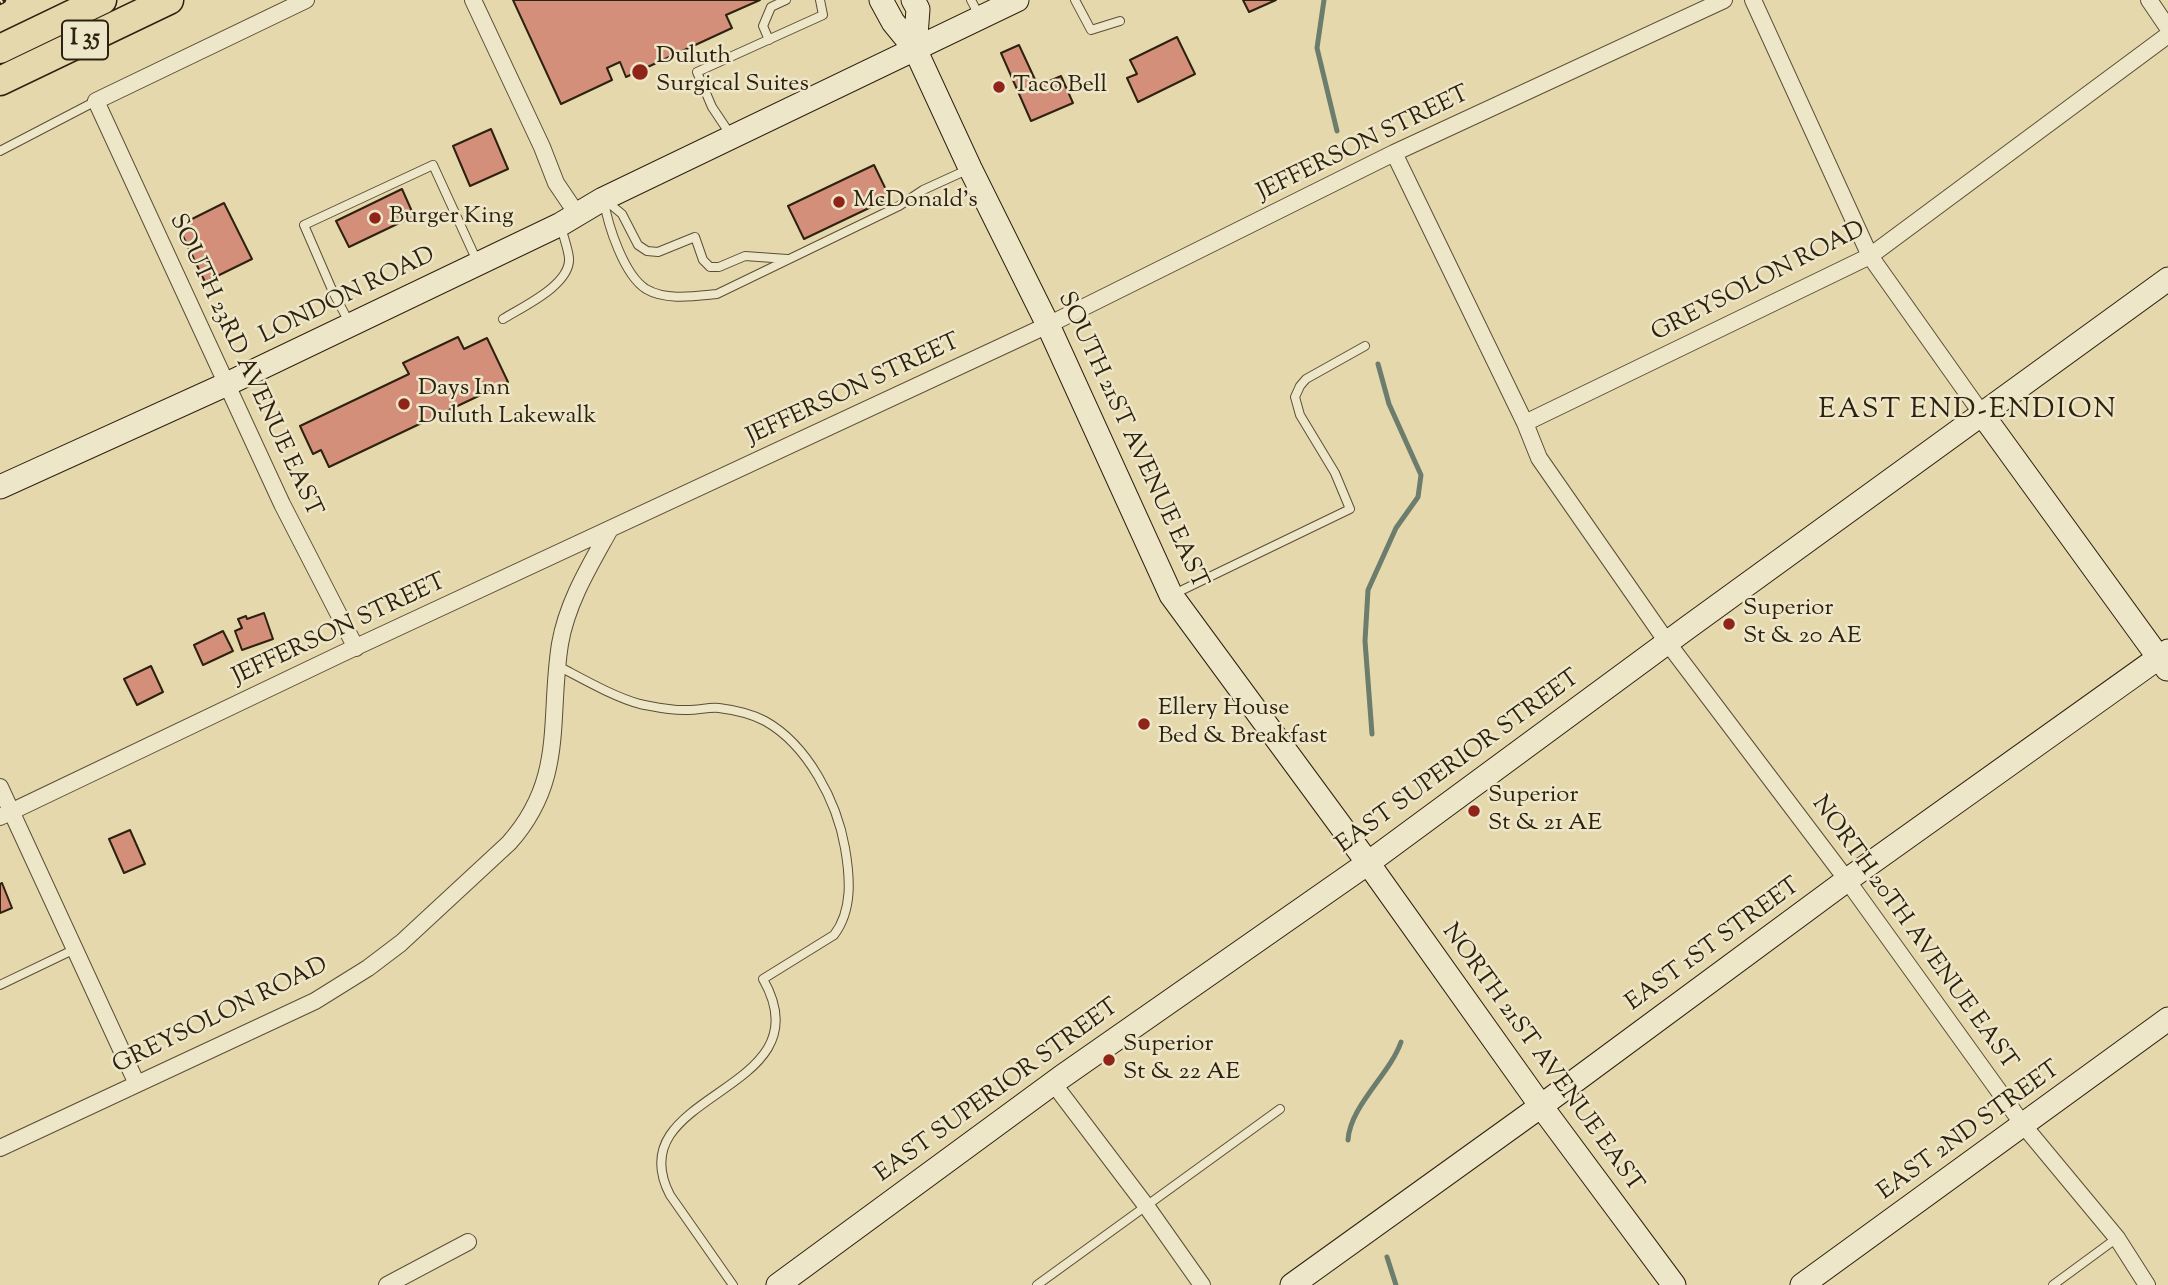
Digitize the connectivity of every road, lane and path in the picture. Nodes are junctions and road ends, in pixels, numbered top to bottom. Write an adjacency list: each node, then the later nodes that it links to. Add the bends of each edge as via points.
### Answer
1 (102, 0): 19 (highway, I 35)
2 (169, 0): 21 (highway, I 35)
3 (306, 0): 22 (street)
4 (473, 0): 28 (street, via 542,147)
5 (786, 0): 18 (lane, via 771,7 763,26)
6 (820, 0): 18 (lane, via 823,15)
7 (881, 0): 20 (street, SOUTH 21ST AVENUE EAST)
8 (913, 0): 20 (street, SOUTH 21ST AVENUE EAST, via 918,9)
9 (1017, 0): 14 (street, LONDON ROAD)
10 (1075, 0): 15 (lane, via 1091,30)
11 (1724, 0): 25 (street, JEFFERSON STREET)
12 (1753, 0): 29 (street)
13 (2148, 0): 16 (street)
14 (976, 9): 20 (street, LONDON ROAD)
15 (1120, 21)
16 (2168, 28)
17 (2168, 35): 29 (street, GREYSOLON ROAD)
18 (769, 40): 23 (lane, via 697,72 712,107)
19 (0, 49)
20 (915, 49): 23 (street, LONDON ROAD); 26 (street, SOUTH 21ST AVENUE EAST)
21 (0, 81)
22 (96, 101): 24 (lane); 37 (street, SOUTH 23RD AVENUE EAST)
23 (732, 136): 27 (street, LONDON ROAD)
24 (0, 151)
25 (1394, 153): 35 (street, JEFFERSON STREET); 39 (street, NORTH 20TH AVENUE EAST)
26 (970, 168): 30 (lane); 35 (street, SOUTH 21ST AVENUE EAST)
27 (603, 199): 28 (street, LONDON ROAD); 30 (lane, via 622,214 638,244 647,251 659,252 695,237 710,267 745,256); 30 (lane, via 621,253 647,290 686,297 717,294)
28 (569, 219): 31 (street, LONDON ROAD); 33 (lane, via 566,273 556,285)
29 (1870, 256): 38 (street); 39 (street, GREYSOLON ROAD)
30 (788, 259)
31 (478, 264): 34 (street, LONDON ROAD); 34 (lane, via 433,165 304,225)
32 (2168, 279): 38 (street, EAST SUPERIOR STREET)
33 (503, 319)
34 (350, 324): 37 (street, LONDON ROAD)
35 (1048, 325): 41 (street, JEFFERSON STREET); 42 (street, SOUTH 21ST AVENUE EAST)
36 (1365, 346): 42 (lane, via 1306,379 1295,397 1350,509)
37 (227, 384): 40 (street, LONDON ROAD); 44 (street, SOUTH 23RD AVENUE EAST)
38 (1982, 414): 43 (street, EAST SUPERIOR STREET); 45 (street)
39 (1525, 424): 43 (street, NORTH 20TH AVENUE EAST, via 1539,458)
40 (0, 487)
41 (609, 531): 44 (street, JEFFERSON STREET); 46 (street, GREYSOLON ROAD, via 570,610)
42 (1171, 595): 49 (street, SOUTH 21ST AVENUE EAST)
43 (1667, 642): 49 (street, EAST SUPERIOR STREET); 50 (street, NORTH 20TH AVENUE EAST)
44 (356, 648): 48 (street, JEFFERSON STREET)
45 (2165, 660): 50 (street, EAST 1ST STREET)
46 (558, 666): 55 (street, GREYSOLON ROAD, via 547,776 529,817 509,843 401,943 351,979 315,1001); 64 (lane, via 636,703 668,709 716,708 764,720 810,764 836,810 849,871 841,926 834,935 763,979 776,1013 773,1041 739,1078 678,1124 660,1158 670,1195)
47 (0, 787): 48 (street)
48 (6, 815): 51 (street)
49 (1368, 863): 54 (street, EAST SUPERIOR STREET); 56 (street, NORTH 21ST AVENUE EAST)
50 (1847, 880): 56 (street, EAST 1ST STREET); 58 (street, NORTH 20TH AVENUE EAST)
51 (75, 949): 52 (lane); 55 (street)
52 (0, 985)
53 (2168, 1020): 58 (street, EAST 2ND STREET)
54 (1053, 1083): 60 (street); 65 (street, EAST SUPERIOR STREET)
55 (138, 1084): 59 (street, GREYSOLON ROAD)
56 (1541, 1106): 68 (street, EAST 1ST STREET); 69 (street, NORTH 21ST AVENUE EAST)
57 (1280, 1109): 60 (lane)
58 (2024, 1126): 61 (street, NORTH 20TH AVENUE EAST); 70 (street, EAST 2ND STREET)
59 (0, 1148)
60 (1147, 1207): 66 (lane); 67 (street)
61 (2117, 1238): 71 (lane); 72 (street, NORTH 20TH AVENUE EAST)
62 (468, 1242): 63 (street)
63 (387, 1285)
64 (733, 1285)
65 (778, 1285)
66 (1037, 1285)
67 (1202, 1285)
68 (1292, 1285)
69 (1674, 1285)
70 (1802, 1285)
71 (2053, 1285)
72 (2147, 1285)

